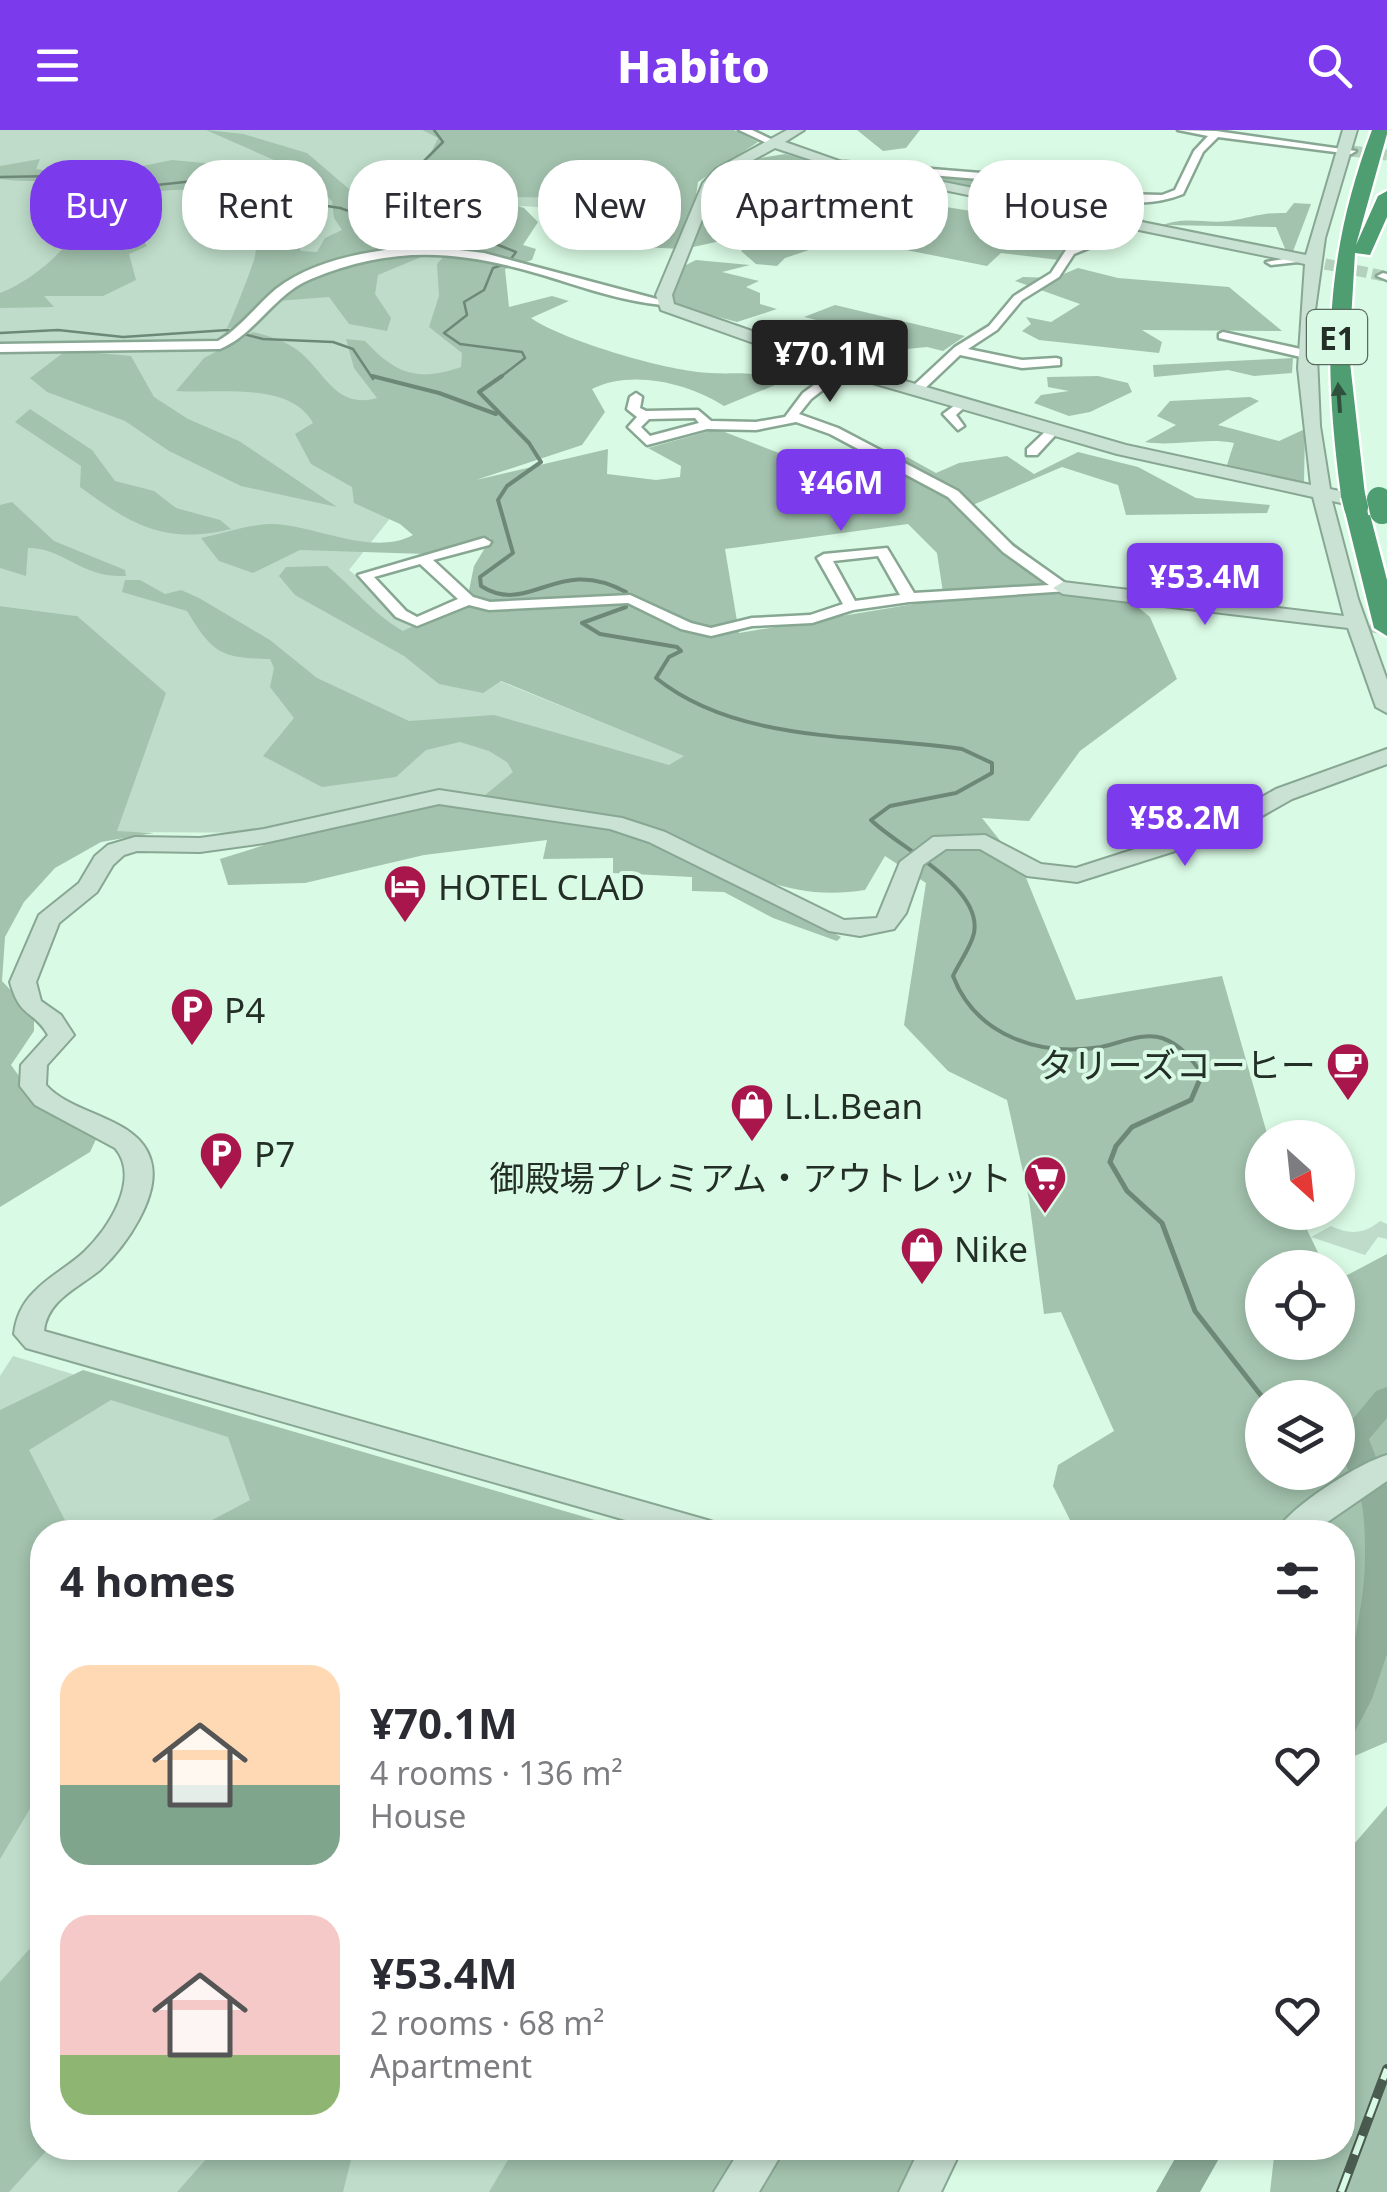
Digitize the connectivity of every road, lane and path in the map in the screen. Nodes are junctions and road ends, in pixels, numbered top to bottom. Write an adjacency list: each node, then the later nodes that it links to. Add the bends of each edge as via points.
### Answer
1 (744, 130): 10 (street)
2 (797, 130): 10 (street)
3 (1184, 130): 8 (street)
4 (1286, 130): 9 (street)
5 (1350, 130): 11 (street)
6 (1366, 130): 15 (highway)
7 (1380, 130): 15 (highway, E1)
8 (1216, 134): 9 (street); 14 (street, via 1179,192 1162,198 1116,197 1103,186)
9 (1281, 142): 11 (street)
10 (774, 143): 13 (street); 22 (street, via 708,186)
11 (1349, 150): 20 (street)
12 (1387, 158): 19 (highway, E1)
13 (824, 160)
14 (948, 173)
15 (1359, 180): 40 (highway, E1, one-way to 15, via 1340,409 1336,332)
16 (1387, 196): 19 (highway)
17 (1144, 225): 20 (street)
18 (1075, 250): 25 (street, via 1055,276 1018,298 993,328)
19 (1364, 251): 37 (highway, E1, via 1358,333)
20 (1314, 261): 21 (street); 26 (street)
21 (1271, 262)
22 (662, 302): 24 (street, via 625,298 496,257 396,248 285,286 220,345); 28 (street)
23 (1223, 336): 26 (street)
24 (0, 348)
25 (958, 351): 27 (street, via 1022,364); 29 (street)
26 (1305, 354): 39 (street)
27 (1056, 362)
28 (844, 369): 29 (street); 33 (street, via 807,396 791,416)
29 (916, 390): 31 (street)
30 (636, 397): 32 (street, via 633,409)
31 (962, 404): 35 (street, via 948,414); 36 (street)
32 (645, 416): 34 (street, via 698,414); 34 (street, via 634,427 648,440)
33 (797, 418): 34 (street); 43 (street, via 953,494 1008,549)
34 (706, 425)
35 (958, 426)
36 (1054, 430): 38 (street); 39 (street)
37 (1367, 438)
38 (1032, 452)
39 (1323, 494): 40 (street); 47 (street)
40 (1374, 505): 47 (highway, E1)
41 (484, 542): 42 (street)
42 (422, 558): 45 (street); 45 (street, via 364,575 401,614 418,622)
43 (1064, 588): 44 (street); 47 (street)
44 (909, 598): 46 (street); 46 (street, via 882,551 824,558)
45 (468, 600): 46 (street, via 508,606 630,599 711,632 752,622 812,620)
46 (851, 606)
47 (1370, 625): 48 (street)
48 (1387, 707)
49 (1387, 756): 51 (street, via 1284,794 1224,828 1077,874 1035,871 974,840 944,844 913,867 885,924 848,929 636,830 438,796 264,836 116,850 103,861 83,893 48,920 23,982 29,1005 61,1035 33,1066 31,1080 37,1093 124,1142 141,1170 112,1238 37,1305 29,1334)
50 (1387, 1466): 52 (street)
51 (665, 1520)
52 (1307, 1520)
53 (756, 2160): 55 (street)
54 (935, 2160): 56 (street)
55 (735, 2192)
56 (920, 2192)

